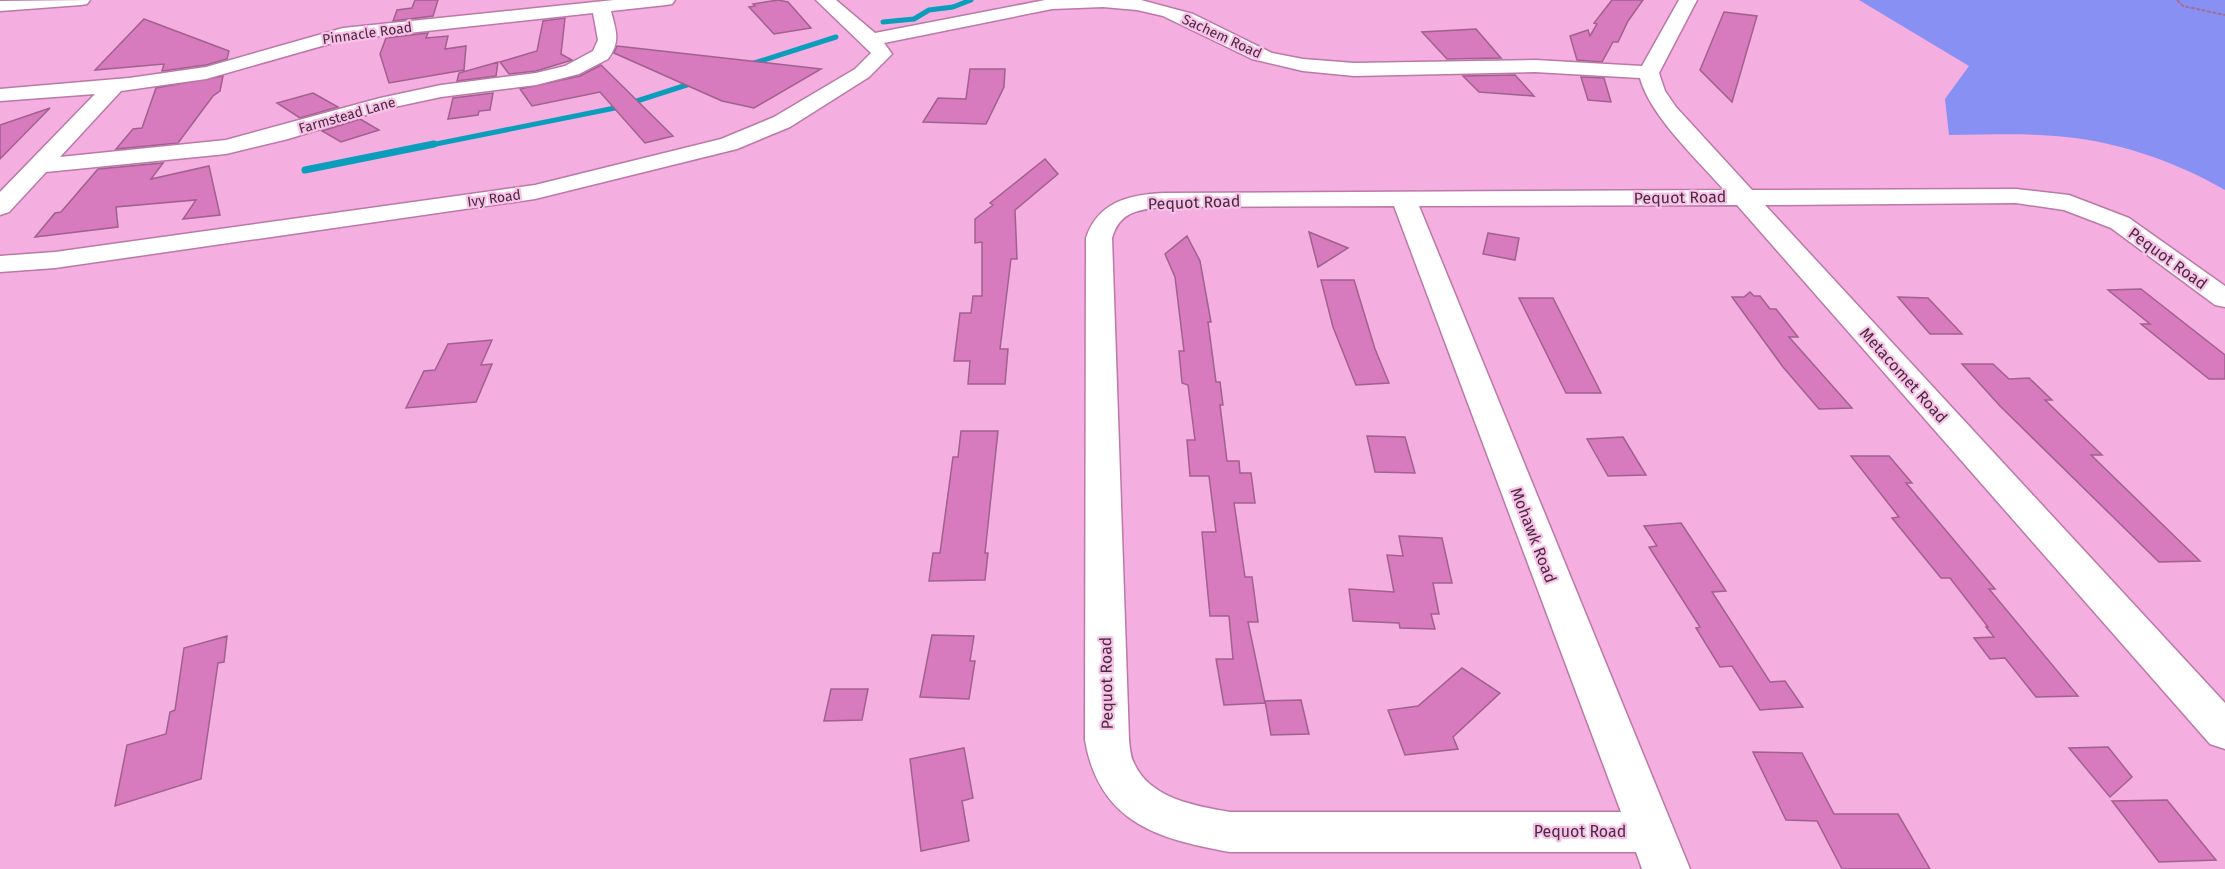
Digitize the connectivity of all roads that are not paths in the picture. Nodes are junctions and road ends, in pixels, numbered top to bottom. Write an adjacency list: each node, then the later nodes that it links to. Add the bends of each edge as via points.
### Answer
1 (81, 0): 5 (street)
2 (666, 0): 6 (street, Pinnacle Road)
3 (825, 0): 8 (street)
4 (1688, 0): 9 (street)
5 (0, 6)
6 (601, 7): 7 (street, Pinnacle Road); 12 (street, Farmstead Lane, via 608,40 601,55 572,70 380,104 226,147)
7 (478, 10): 10 (street, Pinnacle Road, via 330,37 219,70)
8 (871, 40): 9 (street, Sachem Road, via 1052,4 1114,1 1186,19 1261,56 1316,67 1368,70 1561,66); 16 (street, Ivy Road, via 882,54 862,73 782,123 729,144 535,192 55,260)
9 (1648, 73): 13 (street, Metacomet Road, via 1668,112)
10 (116, 84): 11 (street, Pinnacle Road); 12 (street)
11 (0, 95)
12 (39, 166): 15 (street)
13 (1744, 196): 14 (street, Pequot Road); 17 (street, Pequot Road, via 2016,196 2069,203 2120,224); 18 (street, Metacomet Road)
14 (1404, 200): 19 (street, Mohawk Road); 19 (street, Pequot Road, via 1149,201 1117,211 1102,225 1099,238 1107,740 1113,770 1132,798 1178,823 1230,832)
15 (0, 207)
16 (0, 264)
17 (2225, 299)
18 (2225, 732)
19 (1650, 832): 20 (street, Mohawk Road)
20 (1666, 869)

